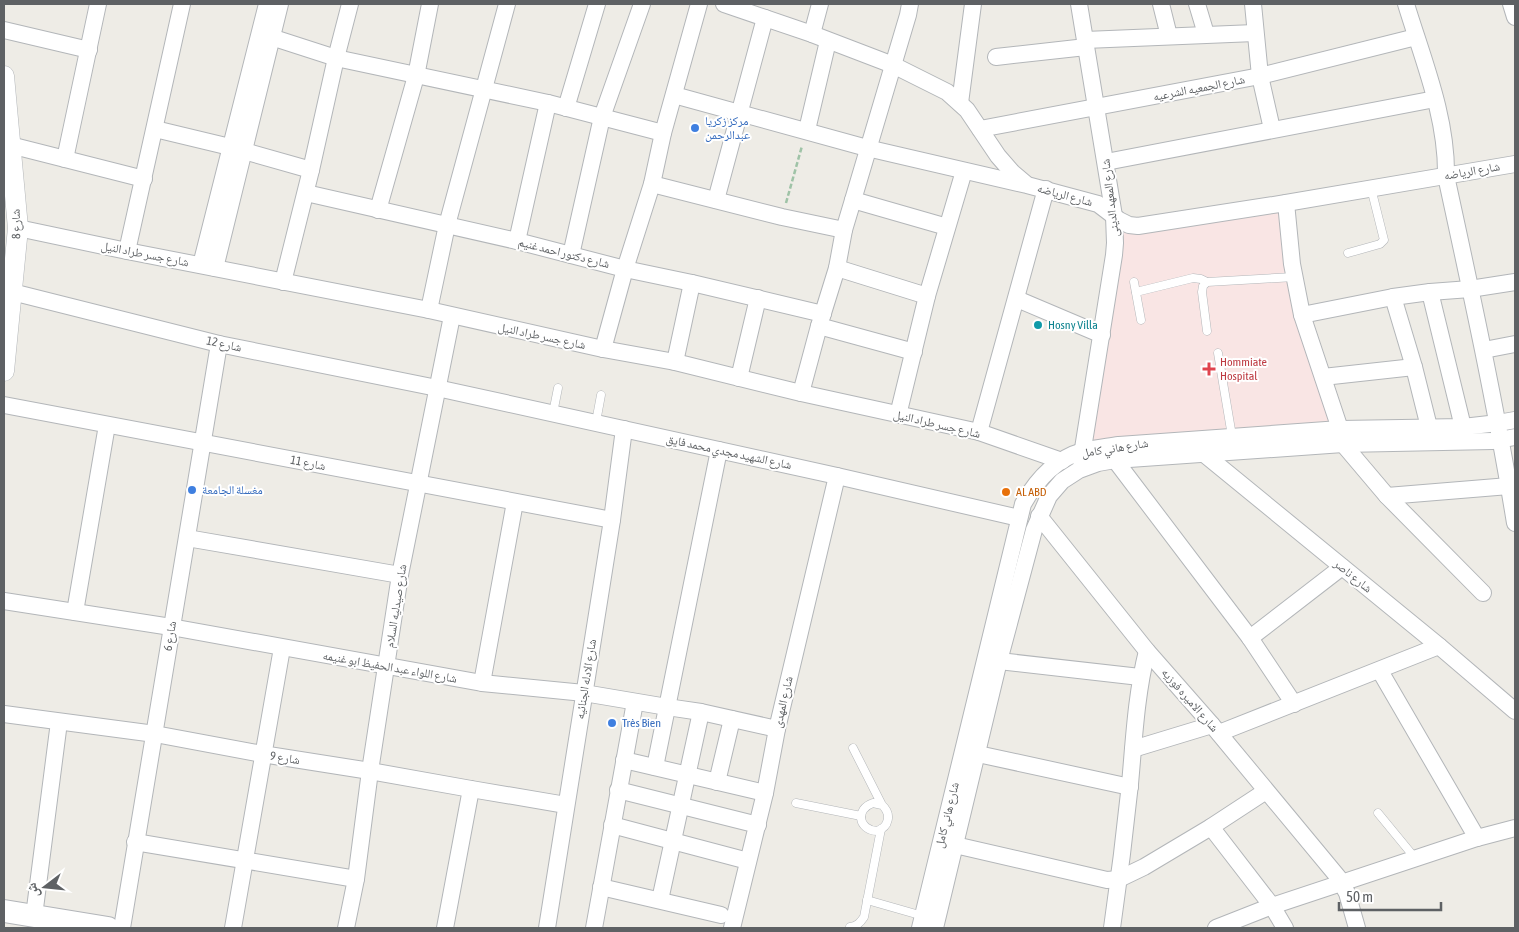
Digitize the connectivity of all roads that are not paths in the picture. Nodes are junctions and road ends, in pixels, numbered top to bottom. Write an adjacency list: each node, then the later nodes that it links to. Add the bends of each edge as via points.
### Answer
1 (98, 4): 33 (street)
2 (182, 4): 50 (street)
3 (267, 4): 57 (street)
4 (280, 4): 30 (street)
5 (350, 4): 35 (street)
6 (430, 4): 38 (street)
7 (507, 4): 40 (street)
8 (597, 4): 46 (street)
9 (642, 4): 48 (street)
10 (699, 4): 41 (street)
11 (724, 4): 21 (street)
12 (820, 4): 26 (street)
13 (910, 4): 36 (street)
14 (973, 4): 43 (street)
15 (1079, 4): 32 (street, شارع المعهد الدينى)
16 (1161, 4): 28 (street)
17 (1197, 4): 27 (street)
18 (1252, 4): 25 (street)
19 (1406, 4): 29 (street)
20 (1511, 4): 22 (street)
21 (746, 8): 23 (street)
22 (1515, 17)
23 (765, 18): 26 (street); 47 (street)
24 (4, 30): 33 (street)
25 (1255, 33): 27 (street); 39 (street)
26 (812, 34): 31 (street)
27 (1206, 34): 28 (street)
28 (1169, 36): 32 (street)
29 (1416, 37): 39 (street, شارع الجمعيه الشرعيه); 42 (street)
30 (271, 38): 35 (street); 57 (street)
31 (828, 40): 36 (street); 53 (street)
32 (1086, 43): 34 (street); 45 (street, شارع المعهد الدينى)
33 (89, 50): 58 (street)
34 (996, 57)
35 (336, 58): 38 (street); 61 (street)
36 (893, 65): 43 (street, via 947,92); 56 (street)
37 (4, 76): 49 (street, شارع 8)
38 (416, 76): 40 (street); 74 (street)
39 (1260, 76): 45 (street, شارع الجمعيه الشرعيه); 52 (street)
40 (484, 90): 44 (street); 76 (street)
41 (674, 95): 47 (street, شارع الرياضه); 54 (street)
42 (1435, 98): 52 (street); 63 (street, via 1445,145)
43 (960, 103): 51 (street)
44 (548, 104): 46 (street); 80 (street)
45 (1097, 107): 51 (street, شارع الجمعيه الشرعيه); 59 (street, شارع المعهد الدينى)
46 (566, 108): 48 (street)
47 (740, 113): 53 (street, شارع الرياضه); 71 (street)
48 (602, 116): 54 (street); 83 (street)
49 (6, 118): 55 (street, شارع 8)
50 (155, 129): 57 (street); 64 (street)
51 (980, 129): 66 (street, via 998,156)
52 (1272, 129): 59 (street)
53 (806, 130): 56 (street, شارع الرياضه)
54 (662, 133): 65 (street)
55 (10, 145): 58 (street); 67 (street, شارع 8)
56 (867, 148): 62 (street, شارع الرياضه); 72 (street)
57 (236, 150): 61 (street); 84 (street)
58 (65, 158): 64 (street)
59 (1106, 162): 75 (street, شارع المعهد الدينى)
60 (1515, 164): 63 (street, شارع الرياضه)
61 (311, 170): 70 (street)
62 (964, 171): 66 (street, شارع الرياضه); 77 (street)
63 (1446, 176): 68 (street, شارع الرياضه); 93 (street)
64 (144, 178): 81 (street)
65 (652, 184): 71 (street); 86 (street)
66 (1028, 185): 69 (street, شارع الرياضه)
67 (9, 188): 78 (street, شارع 8)
68 (1371, 188): 73 (street, شارع الرياضه); 82 (lane, via 1384,240)
69 (1046, 190): 75 (street, شارع الرياضه, via 1098,204); 100 (street)
70 (306, 193): 74 (street, شارع دكتور احمد غنيم); 88 (street)
71 (716, 200): 79 (street)
72 (853, 200): 77 (street); 79 (street)
73 (1286, 203): 75 (street, شارع الرياضه, via 1138,226 1128,225); 87 (street)
74 (378, 210): 76 (street, شارع دكتور احمد غنيم)
75 (1114, 216): 107 (street, شارع المعهد الدينى, via 1114,255)
76 (447, 225): 80 (street, شارع دكتور احمد غنيم); 101 (street)
77 (947, 227): 97 (street)
78 (18, 228): 81 (street, شارع جسر طراد النيل); 94 (street, شارع 8, via 12,261)
79 (844, 230): 85 (street)
80 (517, 241): 83 (street, شارع دكتور احمد غنيم)
81 (127, 251): 84 (street, شارع جسر طراد النيل)
82 (1348, 253)
83 (571, 255): 86 (street, شارع دكتور احمد غنيم)
84 (208, 267): 88 (street, شارع جسر طراد النيل)
85 (837, 268): 97 (street); 104 (street)
86 (625, 269): 92 (street, شارع دكتور احمد غنيم); 110 (street)
87 (1294, 277): 90 (lane); 102 (street)
88 (283, 282): 101 (street, شارع جسر طراد النيل)
89 (1134, 282): 95 (lane)
90 (1207, 282): 95 (lane, via 1194,278); 106 (lane, via 1202,292)
91 (1515, 282): 93 (street)
92 (692, 283): 99 (street, شارع دكتور احمد غنيم); 114 (street)
93 (1470, 288): 96 (street); 111 (street)
94 (12, 292): 108 (street, شارع 12); 116 (street, شارع 8)
95 (1136, 292): 105 (lane)
96 (1430, 292): 98 (street); 131 (street)
97 (927, 296): 112 (street)
98 (1393, 297): 102 (street); 115 (street)
99 (758, 298): 104 (street, شارع دكتور احمد غنيم); 118 (street)
100 (1017, 299): 107 (street); 133 (street)
101 (429, 310): 103 (street, شارع جسر طراد النيل)
102 (1302, 315): 117 (street)
103 (452, 316): 110 (street, شارع جسر طراد النيل); 119 (street, شارع صيدليه السلام)
104 (821, 320): 112 (street, شارع دكتور احمد غنيم); 121 (street)
105 (1141, 320)
106 (1207, 331)
107 (1102, 335): 140 (street, شارع المعهد الدينى)
108 (219, 344): 119 (street, شارع 12); 138 (street, شارع 6)
109 (1515, 344): 111 (street)
110 (603, 349): 114 (street, شارع جسر طراد النيل)
111 (1484, 350): 128 (street)
112 (914, 352): 125 (street)
113 (1218, 353): 134 (lane)
114 (675, 362): 118 (street, شارع جسر طراد النيل)
115 (1414, 367): 117 (street); 130 (street)
116 (4, 371)
117 (1323, 377): 135 (street)
118 (739, 378): 121 (street, شارع جسر طراد النيل)
119 (437, 388): 124 (street, شارع الشهيد مجدي محمد فايق); 146 (street, شارع صيدليه السلام)
120 (558, 388): 124 (lane)
121 (801, 393): 125 (street, شارع جسر طراد النيل)
122 (601, 396): 127 (lane)
123 (4, 405): 129 (street, شارع 11)
124 (552, 413): 127 (street, شارع الشهيد مجدي محمد فايق)
125 (898, 415): 133 (street, شارع جسر طراد النيل)
126 (1515, 420): 128 (street, شارع هاني كامل)
127 (596, 422): 132 (street, شارع الشهيد مجدي محمد فايق)
128 (1498, 423): 131 (street, شارع هاني كامل); 136 (street)
129 (107, 425): 138 (street, شارع 11); 159 (street)
130 (1429, 427): 131 (street, شارع هاني كامل); 135 (street, شارع هاني كامل)
131 (1463, 427)
132 (624, 429): 139 (street, شارع الشهيد مجدي محمد فايق); 152 (street, شارع الادله الجنائيه)
133 (979, 432): 143 (street, شارع جسر طراد النيل)
134 (1232, 436): 135 (street, شارع هاني كامل); 137 (street, شارع هاني كامل)
135 (1342, 436): 136 (street, شارع هاني كامل); 141 (street, شارع هاني كامل); 148 (street)
136 (1508, 438): 147 (street)
137 (1192, 439): 140 (street, شارع هاني كامل); 141 (street, شارع ناصر)
138 (202, 443): 146 (street, شارع 11); 154 (street, شارع 6)
139 (718, 450): 145 (street, شارع الشهيد مجدي محمد فايق); 173 (street)
140 (1083, 451): 143 (street, شارع هاني كامل); 144 (street, شارع المعهد الدينى)
141 (1203, 453): 142 (street, شارع هاني كامل); 155 (street, شارع ناصر)
142 (1115, 460): 144 (street, شارع هاني كامل); 161 (street)
143 (1062, 461): 151 (street, شارع هاني كامل, via 1034,485 1023,504)
144 (1079, 470): 150 (street, شارع هاني كامل, via 1062,481 1049,496)
145 (837, 476): 151 (street, شارع الشهيد مجدي محمد فايق); 179 (street, شارع المهدى)
146 (417, 483): 149 (street, شارع 11); 156 (street, شارع صيدليه السلام)
147 (1509, 486): 148 (street); 153 (street)
148 (1387, 496): 157 (street)
149 (515, 502): 152 (street, شارع 11); 169 (street)
150 (1039, 516): 164 (street, شارع الاميره فوزيه); 166 (street, شارع هاني كامل)
151 (1020, 518): 166 (street, شارع هاني كامل)
152 (612, 520): 170 (street, شارع الادله الجنائيه)
153 (1515, 522)
154 (187, 538): 156 (street); 160 (street, شارع 6)
155 (1342, 567): 161 (street); 162 (street, شارع ناصر)
156 (400, 576): 165 (street, شارع صيدليه السلام)
157 (1483, 593)
158 (4, 601): 159 (street, شارع اللواء عبد الحفيظ ابو غنيمه)
159 (75, 612): 160 (street, شارع اللواء عبد الحفيظ ابو غنيمه)
160 (171, 627): 163 (street, شارع اللواء عبد الحفيظ ابو غنيمه); 181 (street, شارع 6)
161 (1250, 638): 172 (street)
162 (1439, 646): 167 (street); 174 (street, شارع ناصر)
163 (282, 648): 165 (street, شارع اللواء عبد الحفيظ ابو غنيمه); 184 (street)
164 (1147, 652): 168 (street); 180 (street, شارع الاميره فوزيه)
165 (387, 666): 169 (street, شارع اللواء عبد الحفيظ ابو غنيمه); 188 (street, شارع صيدليه السلام)
166 (993, 668): 168 (street); 185 (street, شارع هاني كامل); 224 (street, شارع هاني كامل)
167 (1380, 671): 172 (street); 207 (street)
168 (1140, 677): 183 (street)
169 (482, 683): 170 (street, شارع اللواء عبد الحفيظ ابو غنيمه)
170 (584, 694): 171 (street, شارع اللواء عبد الحفيظ ابو غنيمه); 197 (street, شارع الادله الجنائيه)
171 (635, 702): 173 (street, شارع اللواء عبد الحفيظ ابو غنيمه); 186 (street)
172 (1294, 704): 180 (street)
173 (667, 707): 175 (street, شارع اللواء عبد الحفيظ ابو غنيمه); 187 (street)
174 (1515, 711)
175 (701, 712): 177 (street, شارع اللواء عبد الحفيظ ابو غنيمه); 189 (street)
176 (4, 714): 178 (street, شارع 9)
177 (732, 719): 179 (street, شارع اللواء عبد الحفيظ ابو غنيمه); 190 (street)
178 (59, 722): 181 (street, شارع 9); 223 (street)
179 (777, 729): 195 (street, شارع المهدى)
180 (1216, 729): 183 (street); 194 (street, شارع الاميره فوزيه)
181 (155, 734): 184 (street, شارع 9); 208 (street, شارع 6)
182 (853, 748): 199 (lane)
183 (1133, 749): 191 (street)
184 (262, 754): 188 (street, شارع 9); 212 (street)
185 (978, 754): 191 (street); 210 (street, شارع هاني كامل)
186 (624, 760): 187 (street); 193 (street)
187 (655, 767): 189 (street)
188 (370, 771): 192 (street, شارع 9); 214 (street, شارع صيدليه السلام)
189 (687, 775): 190 (street); 198 (street)
190 (717, 782): 195 (street)
191 (1130, 787): 215 (street)
192 (470, 789): 197 (street, شارع 9); 230 (street)
193 (618, 790): 198 (street); 203 (street)
194 (1266, 791): 204 (street); 216 (street, شارع الاميره فوزيه)
195 (765, 793): 202 (street, شارع المهدى)
196 (796, 803): 201 (lane)
197 (566, 805): 231 (street, شارع الادله الجنائيه)
198 (680, 805): 202 (street); 209 (street)
199 (882, 805): 201 (lane, via 868,804); 206 (lane, via 889,818)
200 (1378, 813): 211 (lane)
201 (861, 816): 206 (lane, via 867,829)
202 (758, 825): 213 (street, شارع المهدى)
203 (612, 826): 209 (street); 217 (street)
204 (1211, 827): 215 (street); 220 (street)
205 (1515, 828): 207 (street)
206 (881, 829): 219 (lane)
207 (1478, 838): 211 (street)
208 (136, 842): 212 (street); 227 (street, شارع 6)
209 (672, 842): 213 (street); 218 (street)
210 (955, 845): 215 (street, via 1107,880); 234 (street, شارع هاني كامل)
211 (1415, 859): 216 (street)
212 (245, 860): 214 (street); 228 (street)
213 (748, 862): 233 (street, شارع المهدى)
214 (356, 879): 229 (street, شارع صيدليه السلام)
215 (1119, 879): 235 (street)
216 (1342, 883): 220 (street); 238 (street, شارع الاميره فوزيه)
217 (601, 887): 218 (street); 232 (street)
218 (660, 900): 222 (street)
219 (867, 900): 224 (lane); 225 (lane, via 861,922)
220 (1272, 906): 236 (street); 237 (street)
221 (6, 913): 223 (main road)
222 (721, 914)
223 (34, 916): 226 (main road)
224 (921, 922)
225 (850, 927)
226 (108, 928)
227 (122, 928)
228 (233, 928)
229 (346, 928)
230 (445, 928)
231 (547, 928)
232 (594, 928)
233 (732, 928)
234 (936, 928)
235 (1112, 928)
236 (1216, 928)
237 (1285, 928)
238 (1356, 928)

